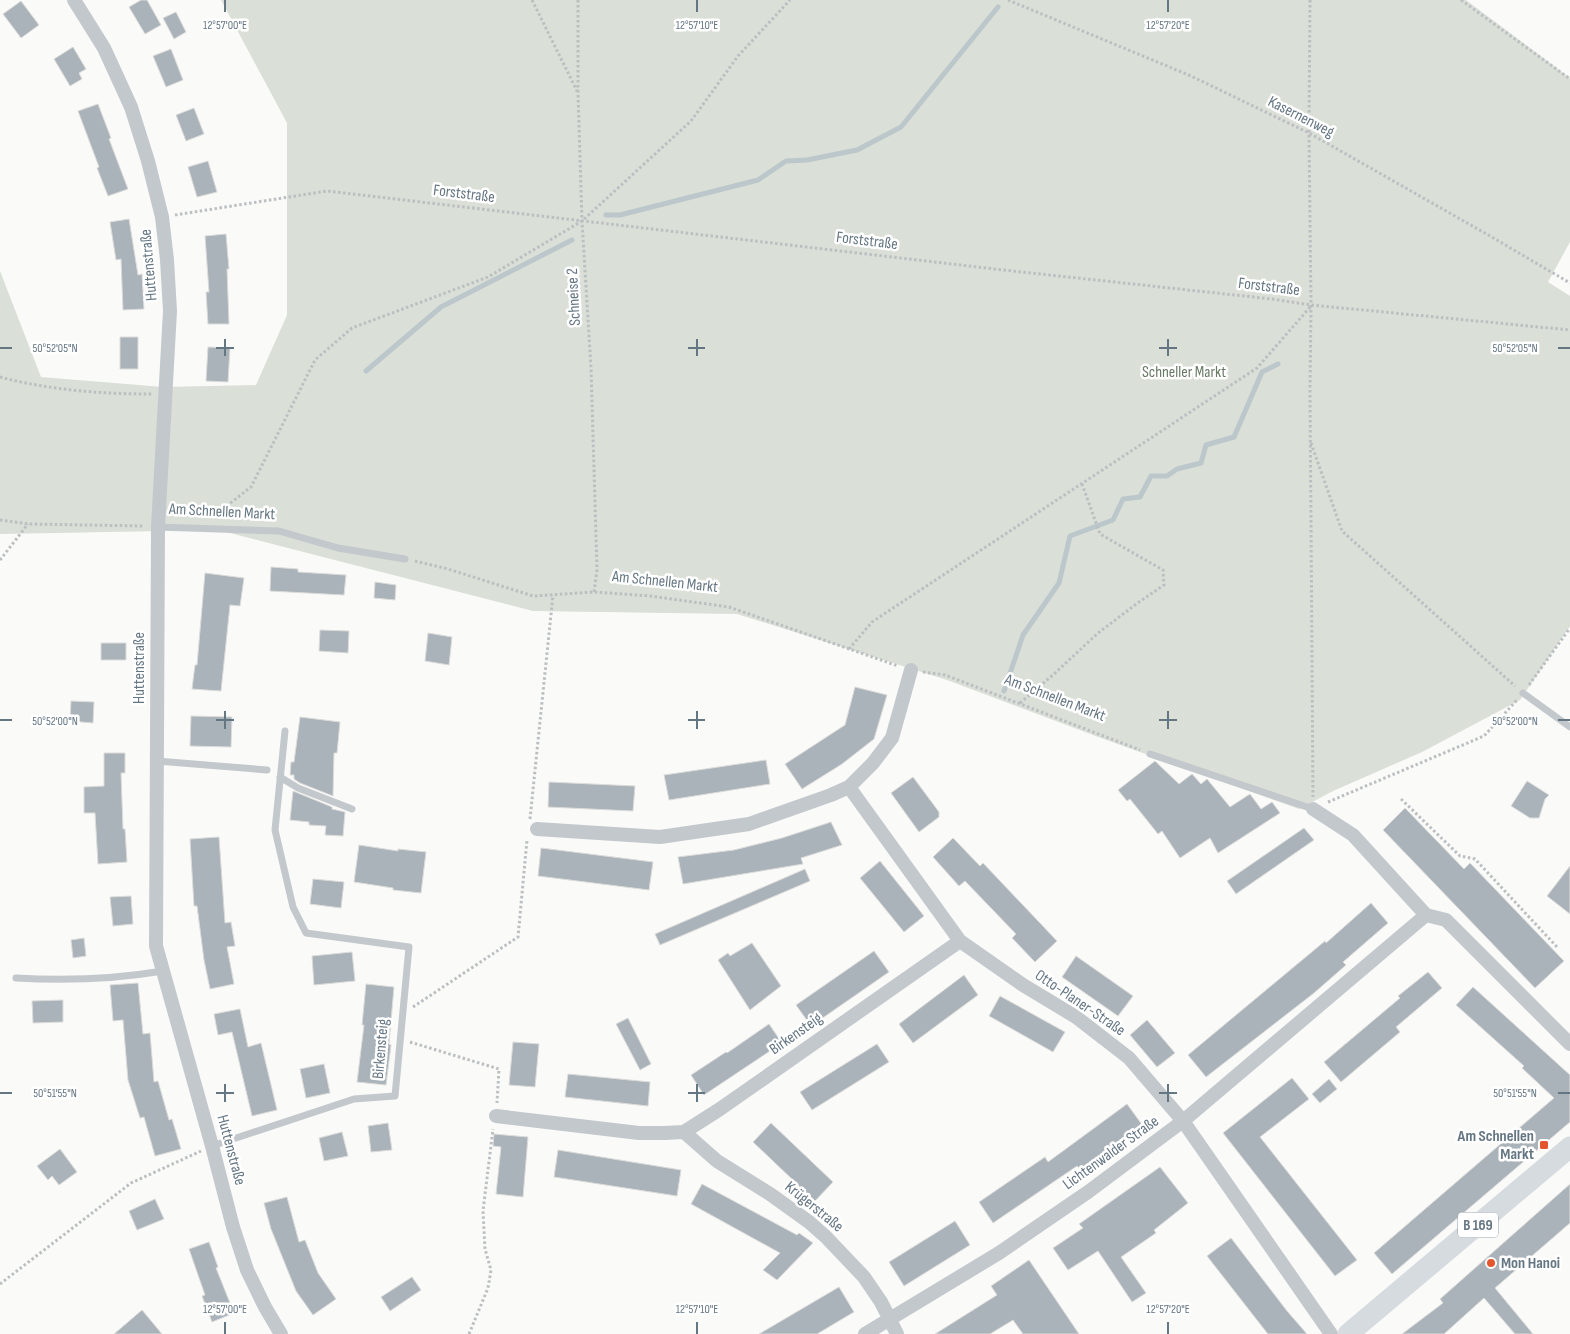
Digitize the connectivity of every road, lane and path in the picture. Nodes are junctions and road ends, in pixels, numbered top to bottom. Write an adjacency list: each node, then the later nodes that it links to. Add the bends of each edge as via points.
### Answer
1 (74, 0): 11 (street, Huttenstraße, via 104,48 131,107)
2 (532, 0): 9 (path)
3 (578, 0): 9 (path, Schneise 2)
4 (790, 0): 12 (path, via 738,56 691,121)
5 (1008, 0): 10 (path, Kasernenweg, via 1191,76)
6 (1310, 0): 10 (path)
7 (1461, 0): 8 (path)
8 (1570, 79)
9 (578, 93): 12 (path, Schneise 2)
10 (1309, 133): 13 (path, Kasernenweg); 14 (path)
11 (162, 217): 12 (path, Forststraße, via 328,191); 17 (street, Huttenstraße, via 170,311)
12 (582, 221): 14 (path, Forststraße); 23 (path, via 488,277 352,328 315,360 251,487); 26 (path, Schneise 2, via 592,378 597,570)
13 (1570, 284)
14 (1311, 305): 15 (path, Forststraße); 18 (path); 19 (path, via 1256,368)
15 (1570, 330)
16 (0, 377): 17 (path, via 24,383 119,394)
17 (165, 394): 22 (street, Huttenstraße)
18 (1310, 439): 31 (path, via 1342,532); 42 (path)
19 (1082, 484): 29 (path, via 872,622); 32 (path, via 1100,534 1163,570 1164,585 1098,633)
20 (0, 520): 21 (path)
21 (29, 524): 22 (path); 25 (path)
22 (158, 527): 23 (lane, Am Schnellen Markt); 36 (street, Huttenstraße)
23 (209, 528): 24 (lane, Am Schnellen Markt, via 279,531 338,548)
24 (405, 559): 27 (path, Am Schnellen Markt, via 533,596)
25 (0, 560)
26 (594, 592): 27 (path, Am Schnellen Markt); 29 (path, Am Schnellen Markt, via 729,607)
27 (553, 595): 43 (path)
28 (1570, 628): 31 (path)
29 (849, 649): 30 (path, Am Schnellen Markt)
30 (911, 670): 32 (path, Am Schnellen Markt, via 946,675); 39 (street, via 892,738)
31 (1523, 693): 33 (lane); 42 (path, via 1484,736)
32 (1019, 703): 35 (path, Am Schnellen Markt)
33 (1570, 727)
34 (285, 731): 38 (lane, Birkensteig)
35 (1150, 754): 42 (lane)
36 (156, 761): 37 (lane); 47 (street, Huttenstraße, via 156,946)
37 (267, 770)
38 (280, 777): 41 (lane, via 298,788); 50 (lane, Birkensteig, via 275,830 293,907 306,933 409,947)
39 (849, 787): 43 (street, via 748,824 660,837); 45 (street, Otto-Planer-Straße)
40 (1401, 799): 46 (path, via 1460,856 1475,859)
41 (352, 809)
42 (1313, 809): 44 (street, via 1354,835)
43 (531, 831): 49 (path, via 518,937)
44 (1426, 915): 51 (street, via 1446,920); 53 (street, Lichtenwalder Straße)
45 (960, 941): 53 (street, Otto-Planer-Straße, via 1076,1017 1129,1058); 54 (street, Birkensteig)
46 (1557, 947)
47 (163, 971): 48 (lane, via 137,976 56,980); 55 (street, Huttenstraße)
48 (16, 978)
49 (412, 1008)
50 (400, 1039): 52 (path, via 499,1069); 55 (lane, Birkensteig, via 395,1096 354,1099)
51 (1570, 1044)
52 (496, 1116): 54 (street, via 639,1133); 60 (path, via 483,1211 485,1249 491,1270 488,1288)
53 (1182, 1122): 58 (street, Lichtenwalder Straße, via 1088,1192); 63 (street, Otto-Planer-Straße)
54 (684, 1132): 58 (street, Krügerstraße, via 717,1161 810,1222 864,1277)
55 (212, 1146): 57 (path, via 130,1184); 59 (street, Huttenstraße, via 247,1270)
56 (1570, 1148): 64 (main road, B 169)
57 (0, 1284)
58 (891, 1319): 61 (street, Lichtenwalder Straße); 62 (street, Krügerstraße)
59 (281, 1334)
60 (469, 1334)
61 (865, 1334)
62 (897, 1334)
63 (1331, 1334)
64 (1348, 1334)

